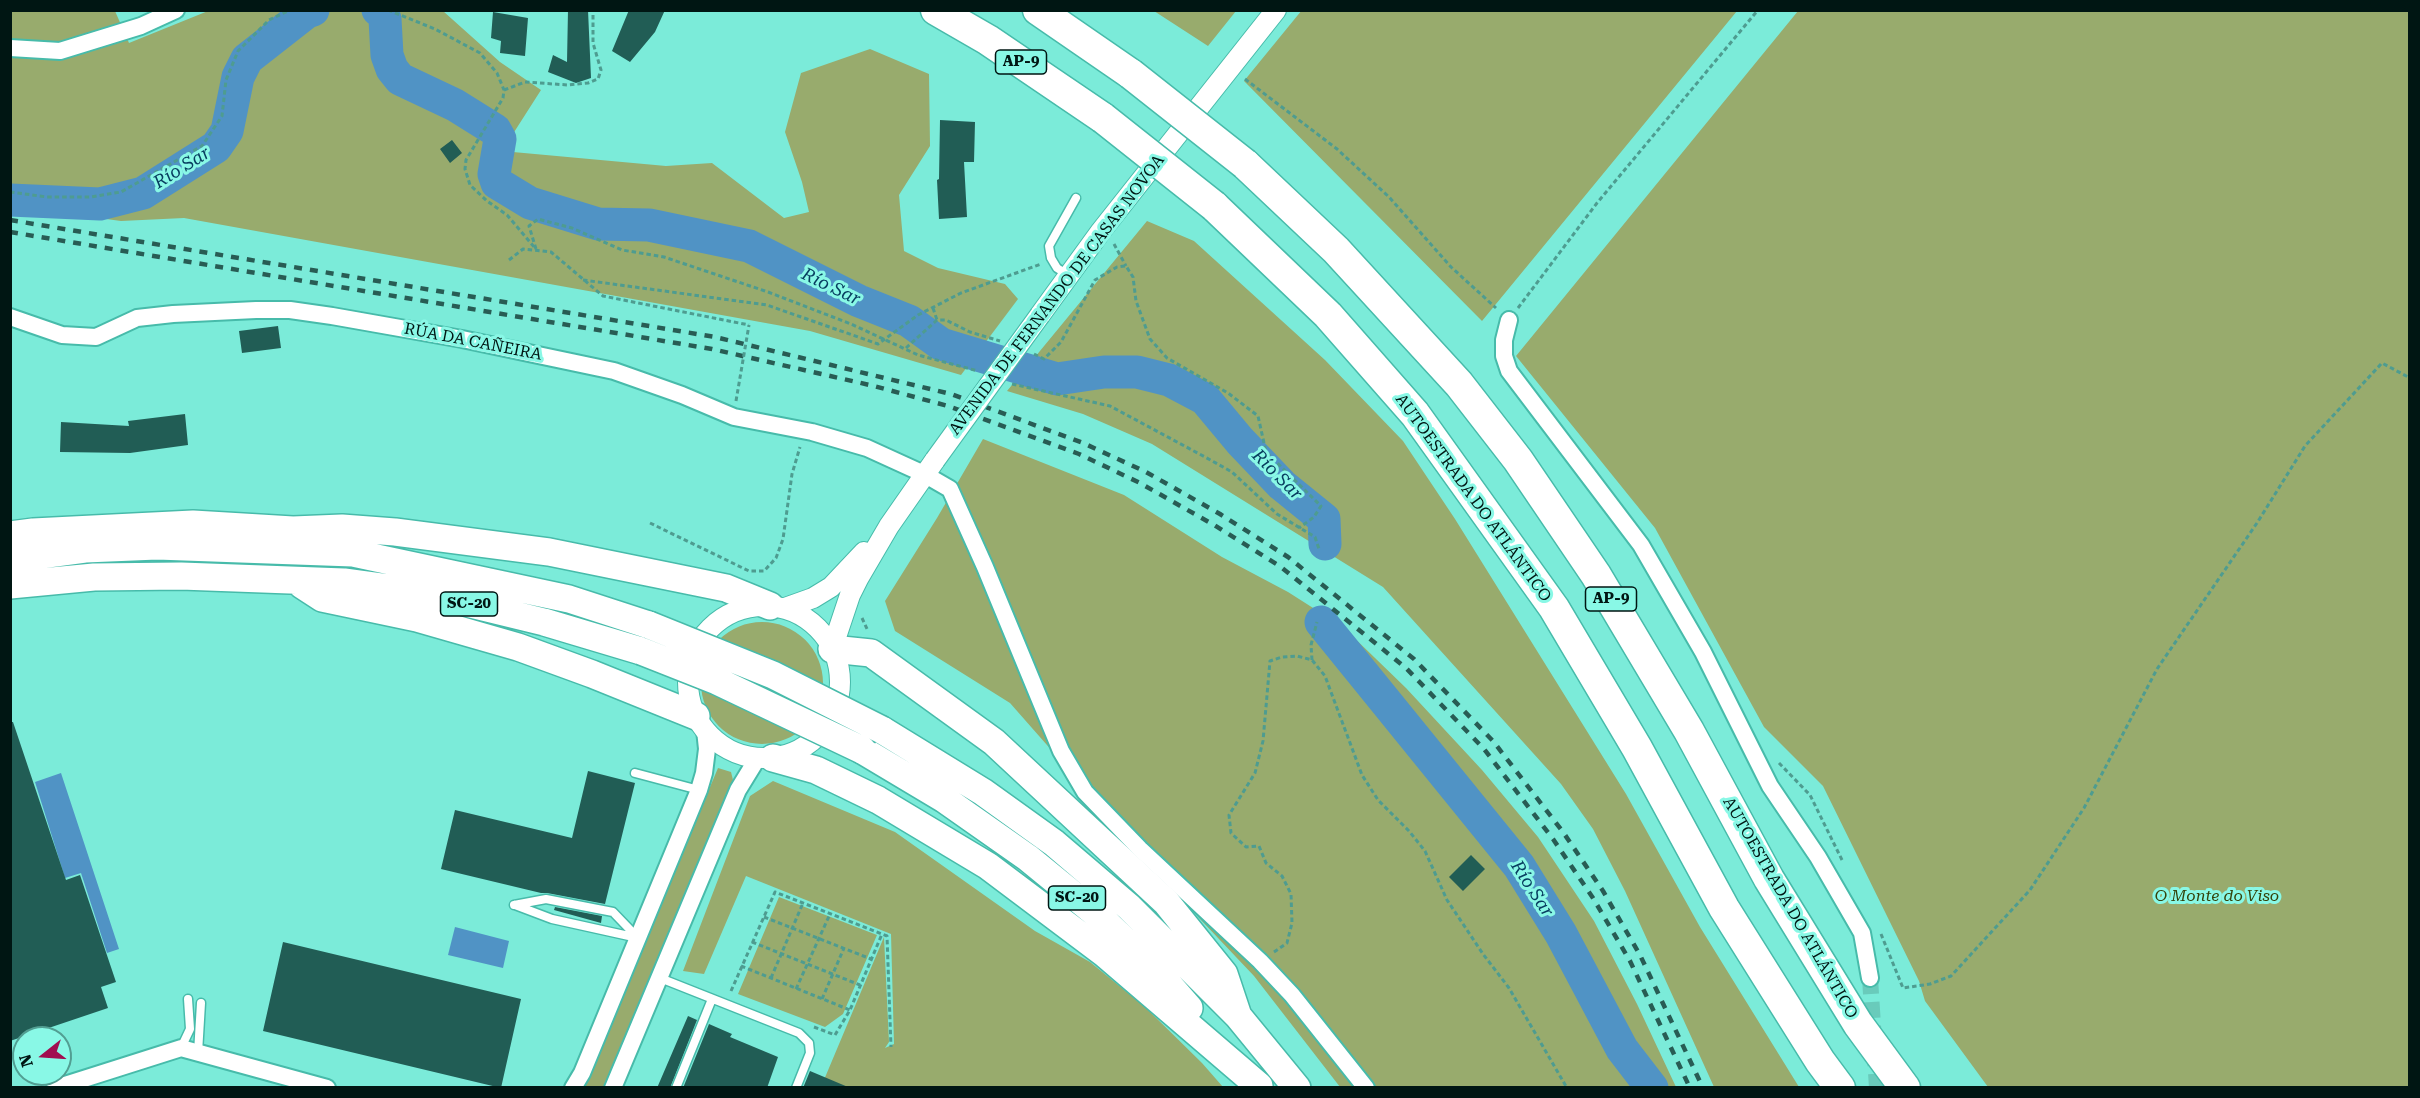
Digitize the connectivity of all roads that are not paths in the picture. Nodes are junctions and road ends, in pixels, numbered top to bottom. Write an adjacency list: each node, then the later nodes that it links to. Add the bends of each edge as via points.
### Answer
1 (176, 10): 5 (street, via 141,26 60,51)
2 (936, 10): 42 (highway, AUTOESTRADA DO ATLÁNTICO / AP-9, bridge, via 988,40 1103,118 1214,206 1328,315 1415,414 1554,608 1637,748 1724,908)
3 (1038, 10): 43 (highway, AUTOESTRADA DO ATLÁNTICO / AP-9, bridge, via 1131,74 1245,164 1351,267 1459,384 1518,460 1596,575 1689,731 1769,879 1846,1005)
4 (1276, 10): 7 (street, AVENIDA DE FERNANDO DE CASAS NOVOA, via 1101,231)
5 (10, 48)
6 (1076, 198): 7 (lane, via 1049,246 1051,258)
7 (1063, 272): 10 (street, AVENIDA DE FERNANDO DE CASAS NOVOA, bridge, via 1040,315)
8 (10, 317): 10 (street, RÚA DA CAÑEIRA, via 62,335 96,337 137,318 173,314 290,310 332,316 614,371 734,417 806,431)
9 (1509, 321): 26 (street, via 1504,340 1509,371 1641,545 1703,652 1770,786 1818,857 1862,933)
10 (930, 467): 11 (street, AVENIDA DE FERNANDO DE CASAS NOVOA); 41 (street, RÚA DA CAÑEIRA, via 950,489 1061,751 1085,792 1260,961)
11 (889, 526): 18 (street, AVENIDA DE FERNANDO DE CASAS NOVOA, via 831,587 813,598); 19 (street, AVENIDA DE FERNANDO DE CASAS NOVOA, via 850,596)
12 (292, 530): 13 (highway, via 161,525); 14 (highway); 18 (highway, via 395,532 549,552 726,588)
13 (10, 535)
14 (353, 553): 15 (highway, SC-20, via 157,546 85,549); 30 (highway, SC-20, bridge, via 569,599 649,625 773,675 882,730 983,792 1054,843 1130,907)
15 (10, 559)
16 (293, 579): 17 (highway, SC-20, via 94,577); 20 (highway, via 322,598 417,618 518,647 592,674); 33 (highway, SC-20, bridge, via 425,593 641,651 717,681 862,750 944,799 1028,858 1099,915 1161,976)
17 (10, 585)
18 (778, 607): 19 (street, via 817,627); 20 (street, AVENIDA DE FERNANDO DE CASAS NOVOA, via 747,608 726,616 708,630 695,649 689,671 689,694)
19 (832, 649): 21 (street, via 839,665 840,691 833,716 819,736 798,751); 30 (highway, via 871,653 994,742 1166,902 1224,974)
20 (700, 723): 21 (street, via 719,744 737,754); 23 (street, AVENIDA DE FERNANDO DE CASAS NOVOA, via 707,749)
21 (765, 759): 25 (street, via 738,790); 33 (highway, via 816,770 878,800 988,866 1105,954)
22 (635, 773): 23 (lane)
23 (699, 790): 24 (street, AVENIDA DE FERNANDO DE CASAS NOVOA)
24 (638, 938): 24 (lane, via 613,912 546,899 514,905 552,919); 36 (street, AVENIDA DE FERNANDO DE CASAS NOVOA)
25 (660, 978): 28 (lane); 37 (street)
26 (1870, 978)
27 (189, 999): 31 (lane, via 190,1029)
28 (712, 999): 38 (lane); 39 (lane, via 799,1033 809,1043 810,1053)
29 (201, 1003): 32 (lane)
30 (1238, 1016): 40 (highway, SC-20)
31 (181, 1048): 32 (street); 34 (street)
32 (198, 1053): 35 (street)
33 (1259, 1087)
34 (55, 1088)
35 (327, 1088)
36 (573, 1088)
37 (613, 1088)
38 (676, 1088)
39 (796, 1088)
40 (1297, 1088)
41 (1366, 1088)
42 (1840, 1088)
43 (1905, 1088)

